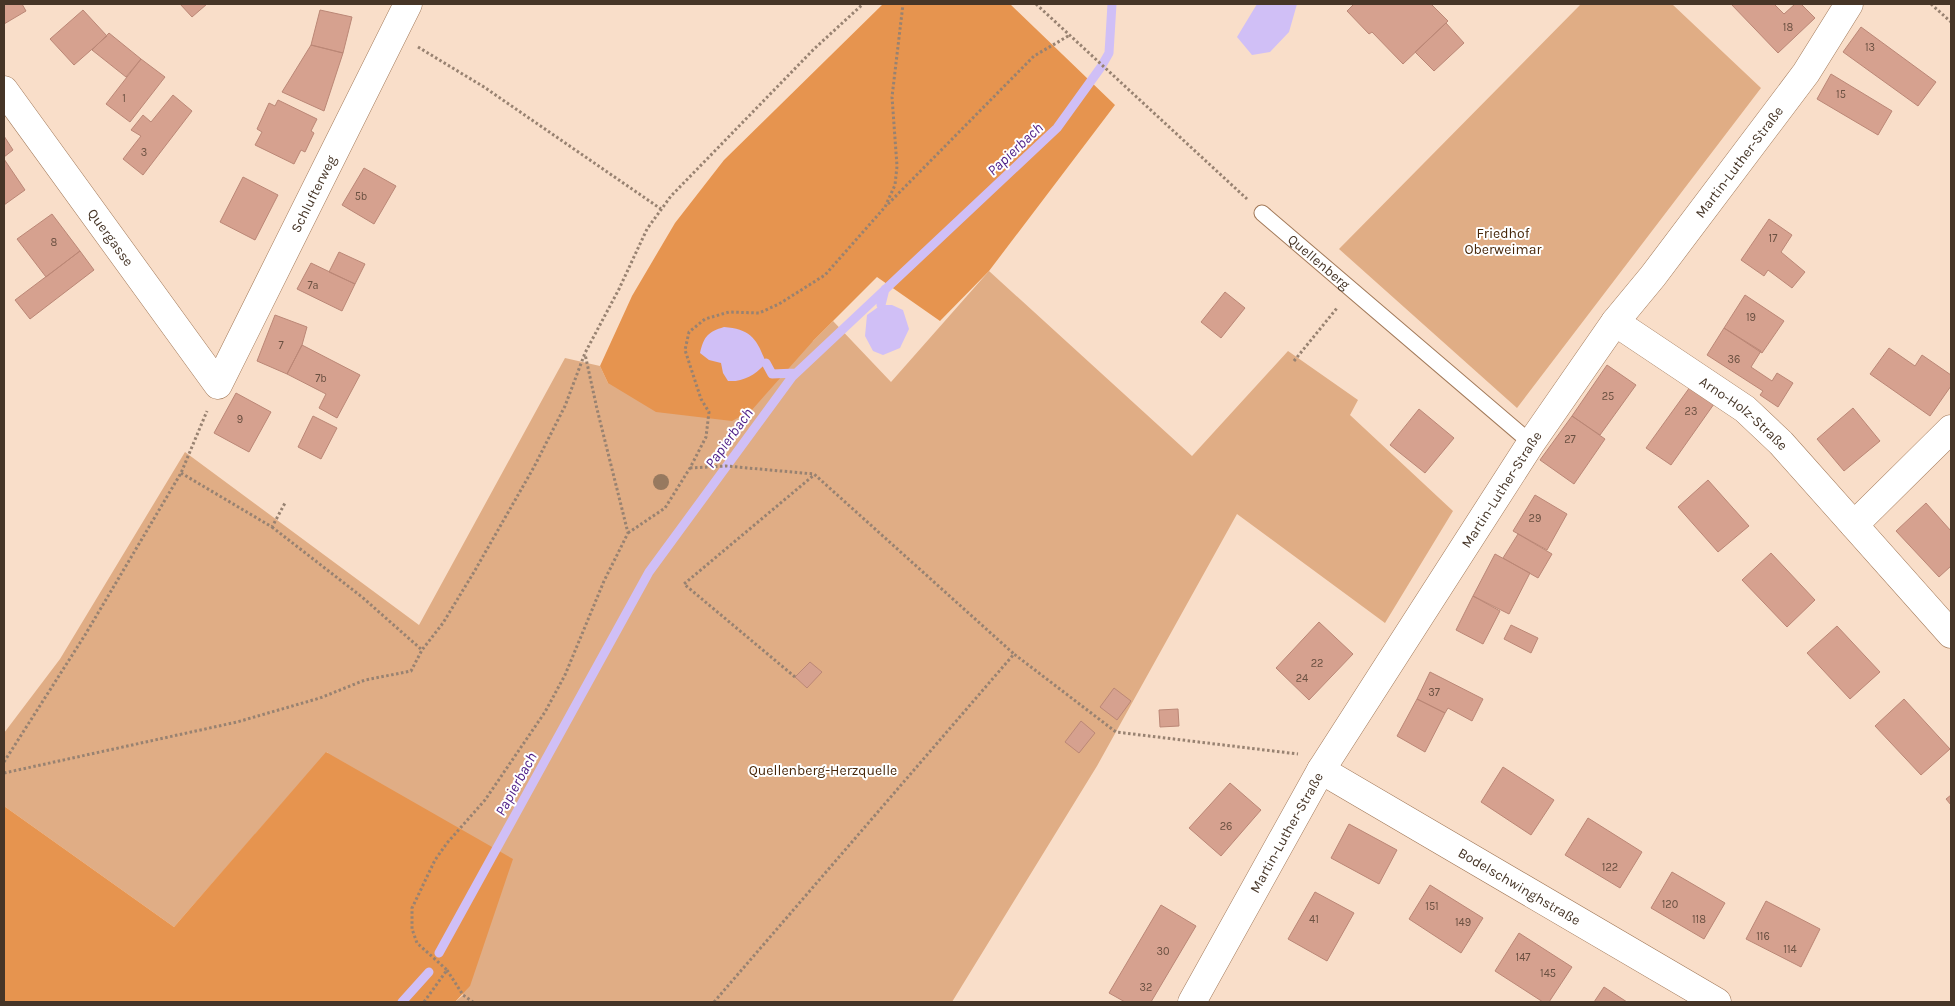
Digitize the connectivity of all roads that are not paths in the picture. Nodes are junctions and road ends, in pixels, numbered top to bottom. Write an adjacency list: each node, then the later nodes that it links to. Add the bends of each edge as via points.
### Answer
1 (408, 4): 6 (street, Schlufterweg)
2 (1849, 4): 5 (street, Martin-Luther-Straße, via 1806,73)
3 (4, 90): 6 (street, Quergasse)
4 (1262, 213): 8 (lane, Quellenberg)
5 (1615, 322): 8 (street, Martin-Luther-Straße); 9 (street, Arno-Holz-Straße, via 1745,409 1781,443)
6 (218, 385)
7 (1951, 429): 9 (street)
8 (1531, 443): 11 (street, Martin-Luther-Straße)
9 (1854, 526): 10 (street, Arno-Holz-Straße)
10 (1951, 634)
11 (1320, 770): 12 (street, Martin-Luther-Straße); 13 (street, Bodelschwinghstraße)
12 (1192, 1002)
13 (1717, 1002)

